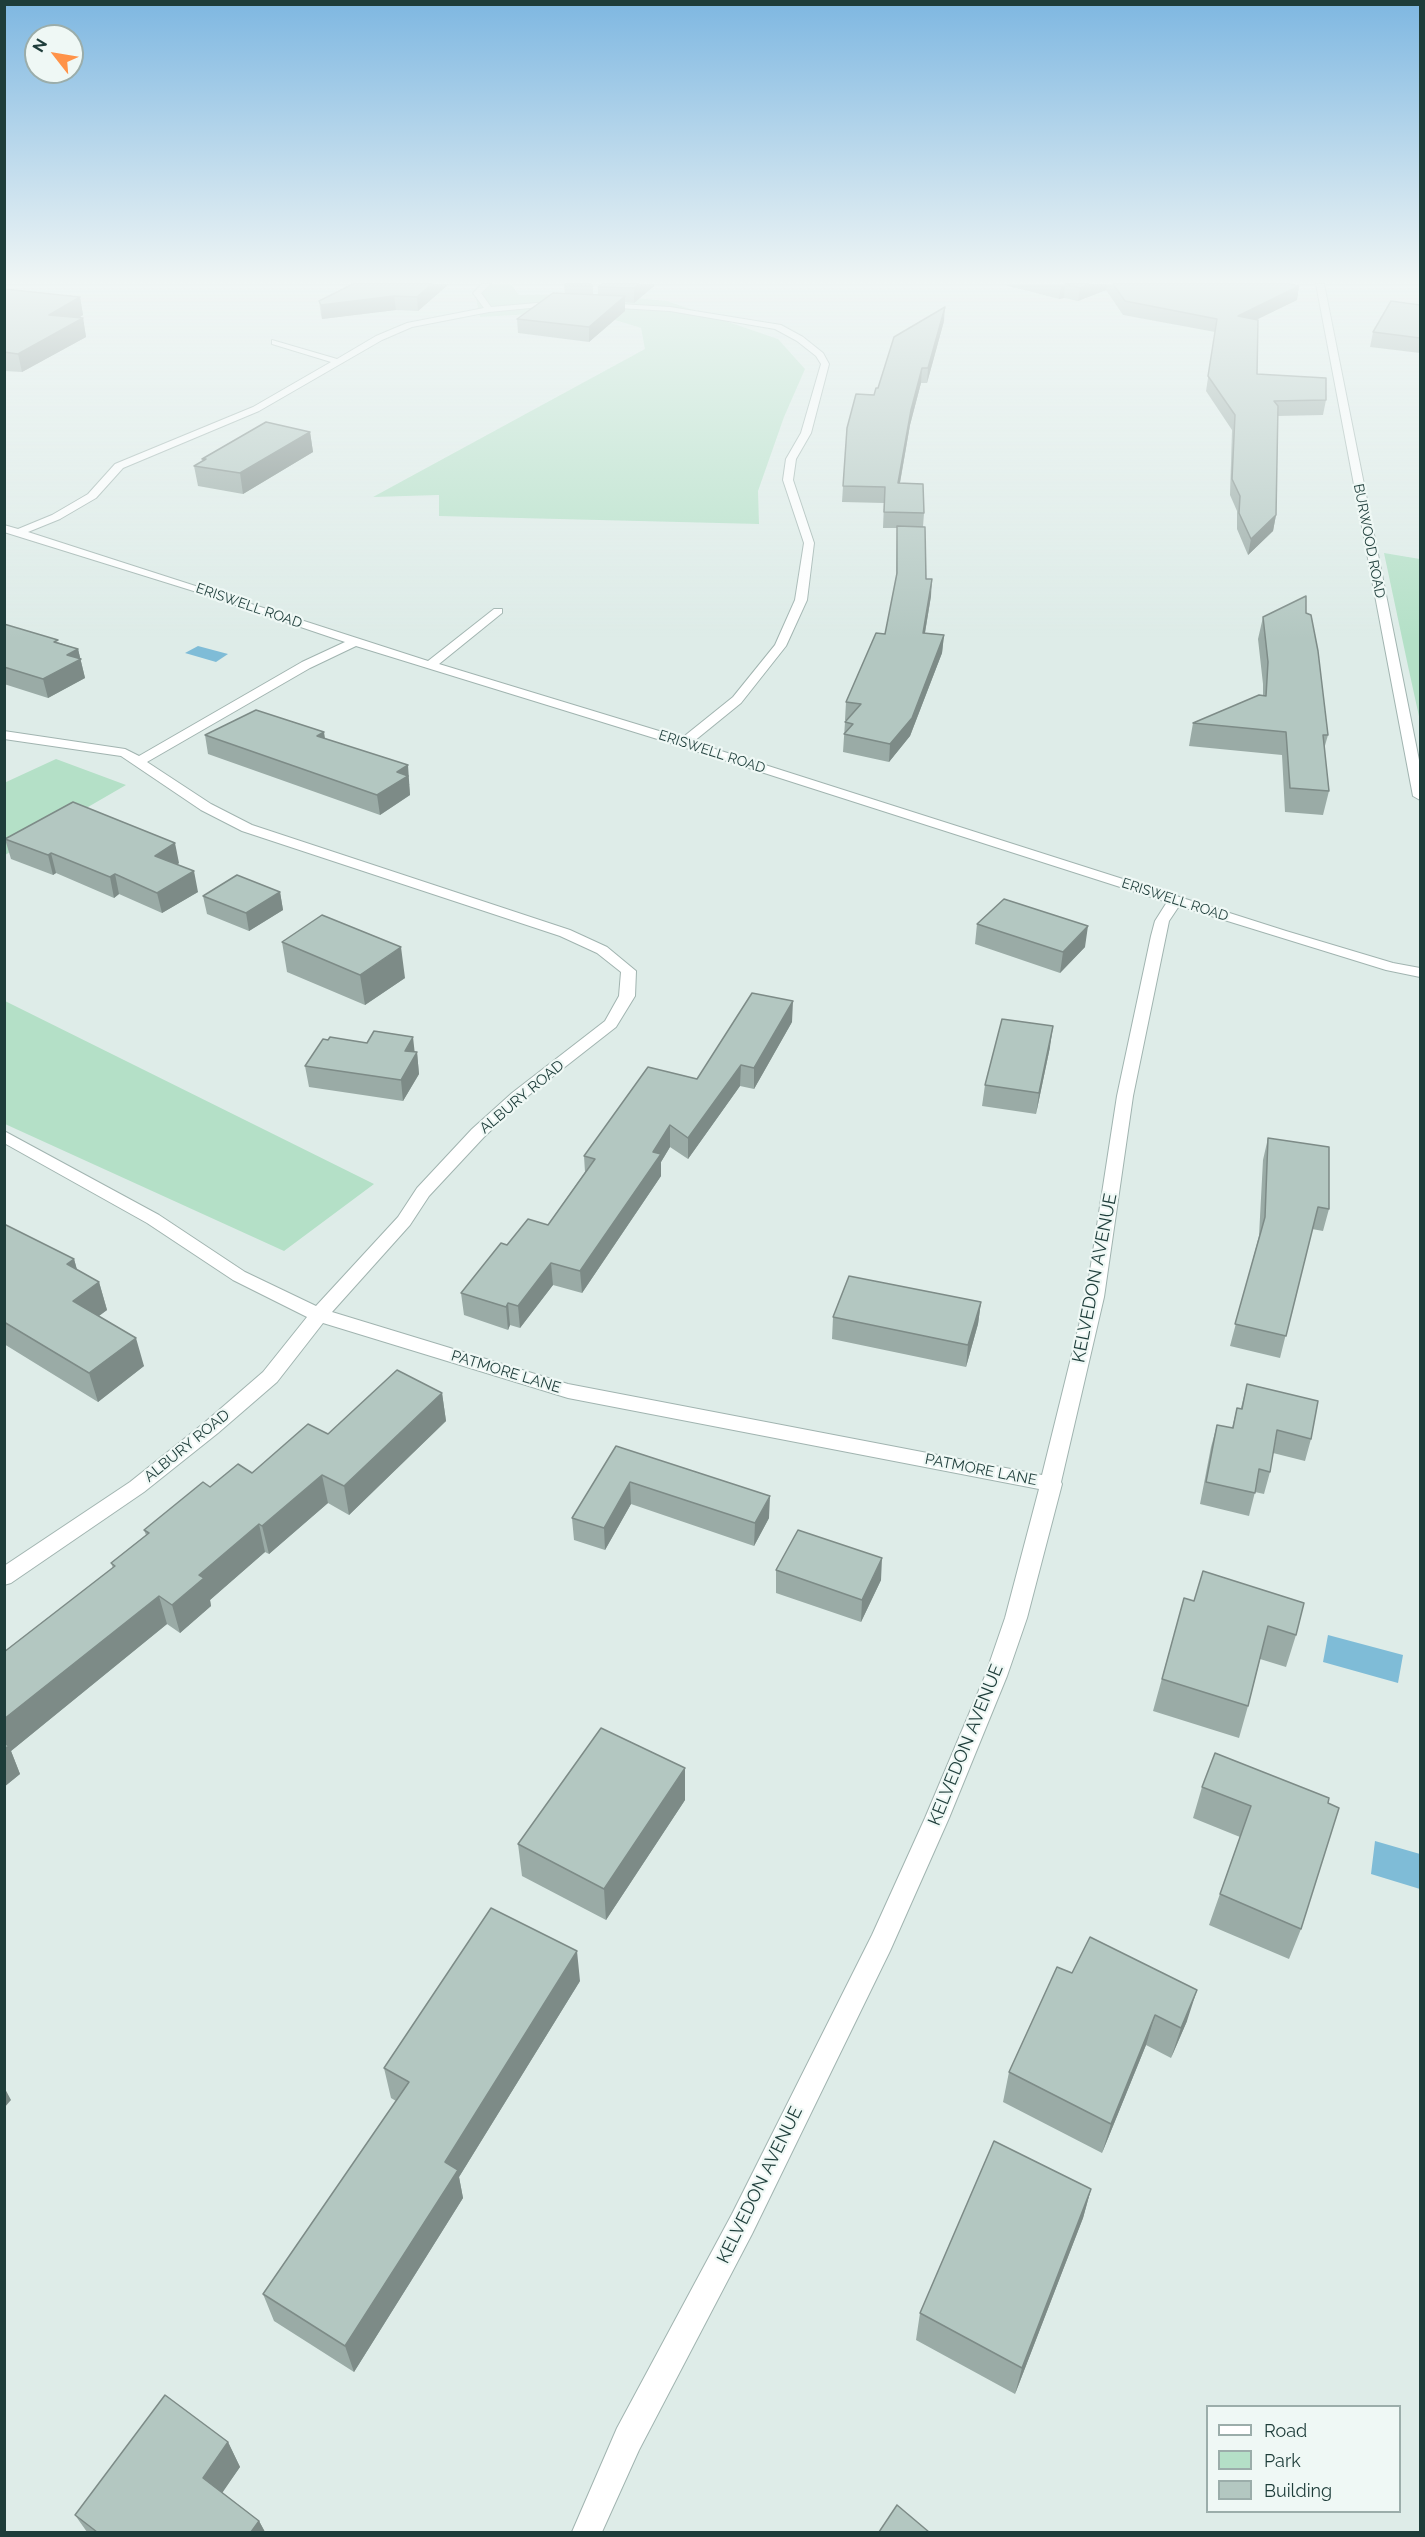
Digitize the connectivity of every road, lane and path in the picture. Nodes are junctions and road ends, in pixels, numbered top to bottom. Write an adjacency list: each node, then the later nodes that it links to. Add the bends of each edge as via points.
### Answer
1 (267, 402): 5 (street, via 119,466 92,496 56,518)
2 (815, 402): 10 (street, via 806,434 790,459 788,480 808,543 801,600 780,646 736,700)
3 (1342, 402): 12 (street, BURWOOD ROAD)
4 (4, 528): 5 (street, ERISWELL ROAD)
5 (19, 532): 7 (street, ERISWELL ROAD)
6 (498, 611): 8 (street)
7 (355, 642): 8 (street, ERISWELL ROAD); 11 (street, via 306,665)
8 (430, 664): 10 (street, ERISWELL ROAD)
9 (4, 735): 11 (street, via 125,753)
10 (684, 743): 13 (street, ERISWELL ROAD)
11 (138, 762): 16 (street, ALBURY ROAD, via 206,807 247,828 565,933 602,950 629,971 627,996 611,1024 518,1096 478,1133)
12 (1420, 796)
13 (1176, 900): 14 (street, ERISWELL ROAD, via 1369,961); 17 (street, KELVEDON AVENUE, via 1162,921 1158,936 1125,1096 1095,1297)
14 (1420, 972)
15 (4, 1136): 16 (street, PATMORE LANE, via 153,1219 239,1276)
16 (319, 1315): 17 (street, PATMORE LANE, via 568,1391); 18 (street, ALBURY ROAD, via 270,1377 211,1428 137,1487)
17 (1052, 1484): 19 (street, KELVEDON AVENUE, via 996,1676 937,1818 881,1943 742,2224 628,2439)
18 (4, 1577)
19 (587, 2532)

